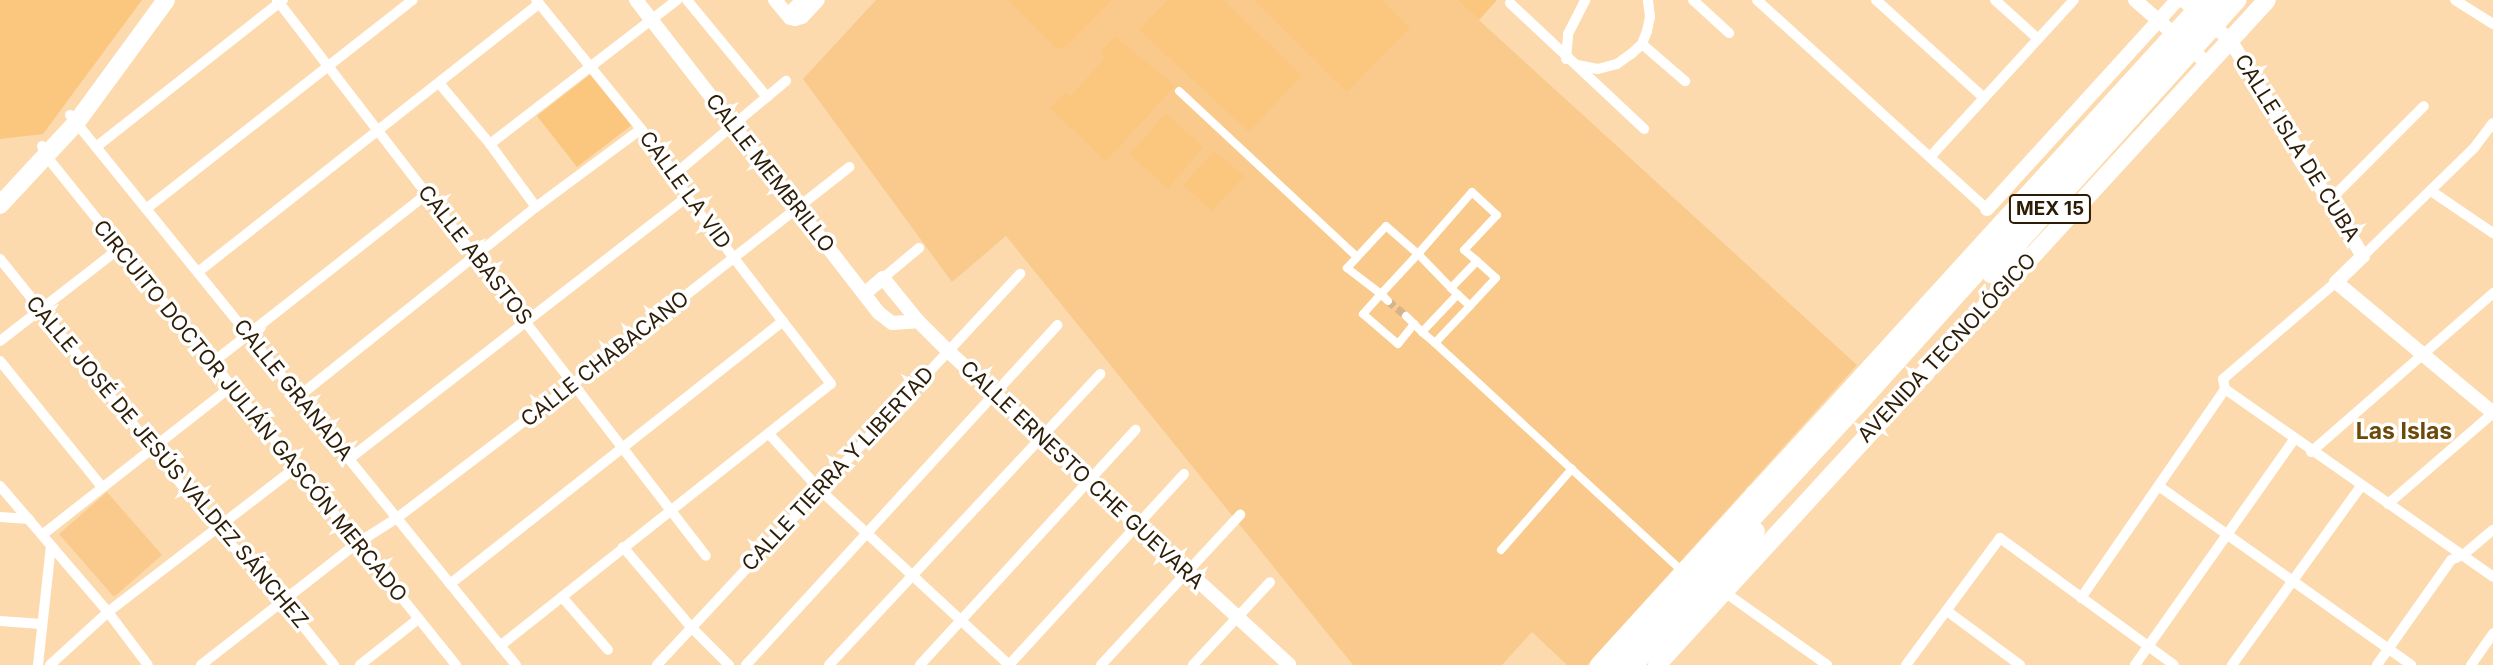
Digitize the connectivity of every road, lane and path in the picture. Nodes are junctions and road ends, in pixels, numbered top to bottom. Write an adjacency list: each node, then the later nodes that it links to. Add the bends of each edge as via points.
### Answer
1 (153, 0): 47 (main road)
2 (166, 0): 47 (main road)
3 (413, 0): 37 (street)
4 (636, 0): 28 (street, CALLE MEMBRILLO)
5 (677, 0): 28 (street)
6 (687, 0): 43 (street)
7 (775, 0): 25 (street, via 790,18)
8 (818, 0): 25 (street)
9 (1585, 0): 35 (street, via 1568,34)
10 (1648, 0): 34 (street, via 1650,17)
11 (1693, 0): 30 (street)
12 (1757, 0): 57 (street)
13 (1876, 0): 44 (street)
14 (1995, 0): 31 (street)
15 (2074, 0): 31 (street)
16 (2135, 0): 27 (street)
17 (2177, 0): 27 (street)
18 (2222, 0): 26 (main road, AVENIDA TECNOLÓGICO / MEX 15)
19 (2238, 0): 26 (main road, AVENIDA TECNOLÓGICO / MEX 15)
20 (2267, 0): 32 (main road, AVENIDA TECNOLÓGICO)
21 (2455, 0): 29 (street)
22 (280, 1): 37 (street, CALLE ABASTOS); 55 (street)
23 (538, 2): 38 (street, CALLE LA VID); 41 (street)
24 (1510, 4): 35 (street)
25 (796, 9)
26 (2201, 11): 32 (street, CALLE ISLA DE CUBA); 33 (main road, AVENIDA TECNOLÓGICO / MEX 15); 33 (main road, AVENIDA TECNOLÓGICO)
27 (2158, 20): 33 (street); 71 (street)
28 (652, 21): 38 (street); 49 (street, CALLE MEMBRILLO)
29 (2493, 24)
30 (1728, 33)
31 (2038, 39): 44 (street)
32 (2230, 40): 36 (main road, AVENIDA TECNOLÓGICO); 66 (street, CALLE ISLA DE CUBA)
33 (2183, 43): 36 (street); 46 (main road, AVENIDA TECNOLÓGICO / MEX 15); 50 (main road, AVENIDA TECNOLÓGICO); 85 (main road, AVENIDA TECNOLÓGICO / MEX 15)
34 (1642, 44): 35 (street, via 1608,66 1585,68); 39 (street)
35 (1568, 57): 51 (street)
36 (2208, 64): 76 (main road, AVENIDA TECNOLÓGICO)
37 (328, 66): 52 (street, CALLE ABASTOS); 70 (street)
38 (592, 66): 53 (street, CALLE LA VID); 54 (street)
39 (1685, 81)
40 (786, 82): 43 (street)
41 (439, 83): 52 (street); 54 (street)
42 (1179, 91): 79 (street)
43 (767, 97): 49 (street)
44 (1984, 99): 57 (street)
45 (2424, 106): 66 (street)
46 (2115, 118): 50 (main road); 64 (main road, AVENIDA TECNOLÓGICO / MEX 15)
47 (73, 119): 55 (street, CALLE GRANADA); 56 (main road)
48 (2493, 123): 62 (street)
49 (733, 125): 60 (street); 69 (street, CALLE MEMBRILLO)
50 (2089, 127): 59 (main road, AVENIDA TECNOLÓGICO)
51 (1644, 129)
52 (378, 130): 63 (street, CALLE ABASTOS); 83 (street)
53 (641, 130): 60 (street, CALLE LA VID); 68 (street)
54 (490, 144): 68 (street)
55 (96, 147): 70 (street, CALLE GRANADA)
56 (45, 151): 61 (main road); 67 (main road); 73 (street, CIRCUITO DOCTOR JULIÁN GASCÓN MERCADO)
57 (1930, 156): 71 (street)
58 (849, 167): 69 (street, CALLE CHABACANO)
59 (2053, 167): 64 (main road); 133 (main road, AVENIDA TECNOLÓGICO)
60 (675, 174): 65 (street, CALLE LA VID)
61 (0, 191)
62 (2431, 191): 72 (street); 78 (street)
63 (427, 194): 77 (street, CALLE ABASTOS); 102 (street)
64 (2045, 196): 142 (main road, AVENIDA TECNOLÓGICO / MEX 15)
65 (687, 197): 81 (street, CALLE LA VID); 96 (street)
66 (2329, 201): 78 (street, CALLE ISLA DE CUBA)
67 (0, 205)
68 (536, 207): 77 (street)
69 (797, 208): 81 (street, CALLE CHABACANO); 90 (street, CALLE MEMBRILLO)
70 (146, 209): 83 (street, CALLE GRANADA)
71 (1987, 209)
72 (2493, 233)
73 (120, 248): 94 (street); 108 (street, CIRCUITO DOCTOR JULIÁN GASCÓN MERCADO)
74 (919, 248): 86 (street)
75 (1418, 254): 79 (street, via 1386,226); 82 (street, via 1472,192 1497,215 1464,250); 88 (street); 91 (street)
76 (2033, 255): 85 (main road); 160 (main road, AVENIDA TECNOLÓGICO)
77 (475, 256): 96 (street, CALLE ABASTOS); 114 (street)
78 (2363, 256): 87 (street)
79 (1357, 257): 91 (street, via 1347,268)
80 (0, 259): 94 (street, CALLE JOSÉ DE JESÚS VALDEZ SÁNCHEZ)
81 (734, 259): 97 (street, CALLE LA VID); 110 (street, CALLE CHABACANO)
82 (1477, 261): 88 (street); 93 (street, via 1496,278)
83 (198, 272): 102 (street, CALLE GRANADA)
84 (1020, 274): 105 (street, CALLE TIERRA Y LIBERTAD)
85 (1991, 274): 174 (main road, AVENIDA TECNOLÓGICO / MEX 15)
86 (883, 278): 90 (street); 98 (street, CALLE ERNESTO CHE GUEVARA)
87 (2336, 282): 106 (street); 112 (street, via 2223,379)
88 (1455, 291): 93 (street); 101 (street)
89 (2493, 293): 106 (street)
90 (864, 294): 98 (street, CALLE MEMBRILLO, via 892,323)
91 (1381, 295): 92 (street); 99 (street, via 1363,314 1398,344)
92 (1388, 301)
93 (1470, 306): 104 (street)
94 (40, 309): 103 (street); 121 (street, CALLE JOSÉ DE JESÚS VALDEZ SÁNCHEZ)
95 (1406, 316): 99 (street)
96 (525, 320): 110 (street, CALLE ABASTOS); 123 (street)
97 (783, 321): 117 (street, CALLE LA VID, via 831,384); 120 (street)
98 (918, 321): 105 (street, CALLE ERNESTO CHE GUEVARA)
99 (1414, 324): 101 (street)
100 (1058, 325): 113 (street)
101 (1422, 332): 104 (street)
102 (248, 334): 108 (street); 114 (street, CALLE GRANADA)
103 (0, 341)
104 (1435, 343): 125 (street)
105 (947, 350): 113 (street, CALLE ERNESTO CHE GUEVARA); 132 (street, CALLE TIERRA Y LIBERTAD)
106 (2422, 356): 115 (street); 122 (street)
107 (0, 361): 130 (street)
108 (212, 363): 111 (street, CIRCUITO DOCTOR JULIÁN GASCÓN MERCADO)
109 (1100, 374): 118 (street)
110 (574, 383): 120 (street, CALLE ABASTOS); 138 (street, CALLE CHABACANO)
111 (231, 387): 121 (street); 124 (street, CIRCUITO DOCTOR JULIÁN GASCÓN MERCADO)
112 (2225, 389): 119 (street); 131 (street)
113 (994, 393): 118 (street, CALLE ERNESTO CHE GUEVARA); 144 (street)
114 (298, 397): 123 (street, CALLE GRANADA)
115 (2493, 413): 134 (street)
116 (1135, 430): 127 (street)
117 (769, 434): 132 (street); 135 (street)
118 (1041, 437): 127 (street, CALLE ERNESTO CHE GUEVARA); 155 (street)
119 (2294, 440): 122 (street); 145 (street)
120 (624, 447): 135 (street, CALLE ABASTOS); 159 (street)
121 (152, 448): 130 (street); 141 (street, CALLE JOSÉ DE JESÚS VALDEZ SÁNCHEZ)
122 (2311, 452): 128 (street)
123 (349, 459): 138 (street, CALLE GRANADA)
124 (295, 468): 141 (street); 147 (street, CIRCUITO DOCTOR JULIÁN GASCÓN MERCADO)
125 (1572, 469): 150 (street); 153 (street)
126 (1184, 474): 140 (street)
127 (1088, 482): 140 (street, CALLE ERNESTO CHE GUEVARA); 169 (street)
128 (2361, 485): 134 (street); 157 (street)
129 (0, 486): 139 (street)
130 (102, 487): 146 (street)
131 (2160, 487): 145 (street); 162 (street)
132 (819, 489): 144 (street); 171 (street, CALLE TIERRA Y LIBERTAD)
133 (1754, 494): 142 (main road); 153 (main road, AVENIDA TECNOLÓGICO)
134 (2388, 504): 151 (street)
135 (672, 510): 149 (street); 152 (street, CALLE ABASTOS)
136 (1240, 515): 154 (street)
137 (0, 517): 139 (street)
138 (397, 518): 147 (street, CALLE CHABACANO); 159 (street, CALLE GRANADA)
139 (29, 519): 146 (street)
140 (1136, 527): 154 (street, CALLE ERNESTO CHE GUEVARA); 193 (street)
141 (216, 528): 163 (street, CALLE JOSÉ DE JESÚS VALDEZ SÁNCHEZ); 165 (street)
142 (1741, 530): 197 (main road, AVENIDA TECNOLÓGICO / MEX 15)
143 (2493, 530): 151 (street)
144 (865, 533): 155 (street); 190 (street)
145 (2227, 534): 157 (street); 176 (street)
146 (42, 535): 148 (street)
147 (356, 544): 163 (street, CALLE CHABACANO); 167 (street, CIRCUITO DOCTOR JULIÁN GASCÓN MERCADO)
148 (51, 546): 165 (street); 170 (street)
149 (623, 547): 161 (street); 171 (street)
150 (1501, 550)
151 (2463, 555): 156 (street); 177 (street, via 2451,560)
152 (706, 556)
153 (1683, 572): 196 (main road, AVENIDA TECNOLÓGICO)
154 (1186, 573): 166 (street, CALLE ERNESTO CHE GUEVARA); 194 (street)
155 (912, 577): 169 (street); 191 (street)
156 (2493, 577)
157 (2292, 580): 177 (street); 205 (street)
158 (1270, 582): 166 (street)
159 (450, 584): 175 (street, CALLE GRANADA)
160 (1723, 591): 172 (main road, AVENIDA TECNOLÓGICO); 200 (street)
161 (562, 597): 175 (street); 178 (street)
162 (2081, 598): 164 (street, via 2000,538); 176 (street)
163 (283, 601): 183 (street, CALLE CHABACANO); 184 (street, CALLE JOSÉ DE JESÚS VALDEZ SÁNCHEZ)
164 (1947, 611): 201 (street); 202 (street)
165 (108, 612): 181 (street); 182 (street)
166 (1236, 619): 179 (street, CALLE ERNESTO CHE GUEVARA); 195 (street)
167 (417, 620): 185 (street); 186 (street, CIRCUITO DOCTOR JULIÁN GASCÓN MERCADO)
168 (0, 621): 170 (street)
169 (960, 621): 192 (street); 193 (street)
170 (41, 624): 180 (street)
171 (691, 627): 188 (street, CALLE TIERRA Y LIBERTAD); 189 (street)
172 (1690, 628): 174 (main road); 199 (main road, AVENIDA TECNOLÓGICO)
173 (2493, 633): 208 (street)
174 (1656, 641): 198 (main road, AVENIDA TECNOLÓGICO / MEX 15)
175 (500, 646): 187 (street, CALLE GRANADA)
176 (2148, 647): 203 (street); 204 (street)
177 (2389, 649): 206 (street); 207 (street)
178 (608, 650)
179 (1284, 663)
180 (38, 665)
181 (50, 665)
182 (148, 665)
183 (201, 665)
184 (334, 665)
185 (360, 665)
186 (456, 665)
187 (516, 665)
188 (657, 665)
189 (729, 665)
190 (746, 665)
191 (829, 665)
192 (920, 665)
193 (1009, 665)
194 (1101, 665)
195 (1193, 665)
196 (1600, 665)
197 (1617, 665)
198 (1634, 665)
199 (1657, 665)
200 (1827, 665)
201 (1906, 665)
202 (2020, 665)
203 (2135, 665)
204 (2174, 665)
205 (2232, 665)
206 (2377, 665)
207 (2411, 665)
208 (2471, 665)

